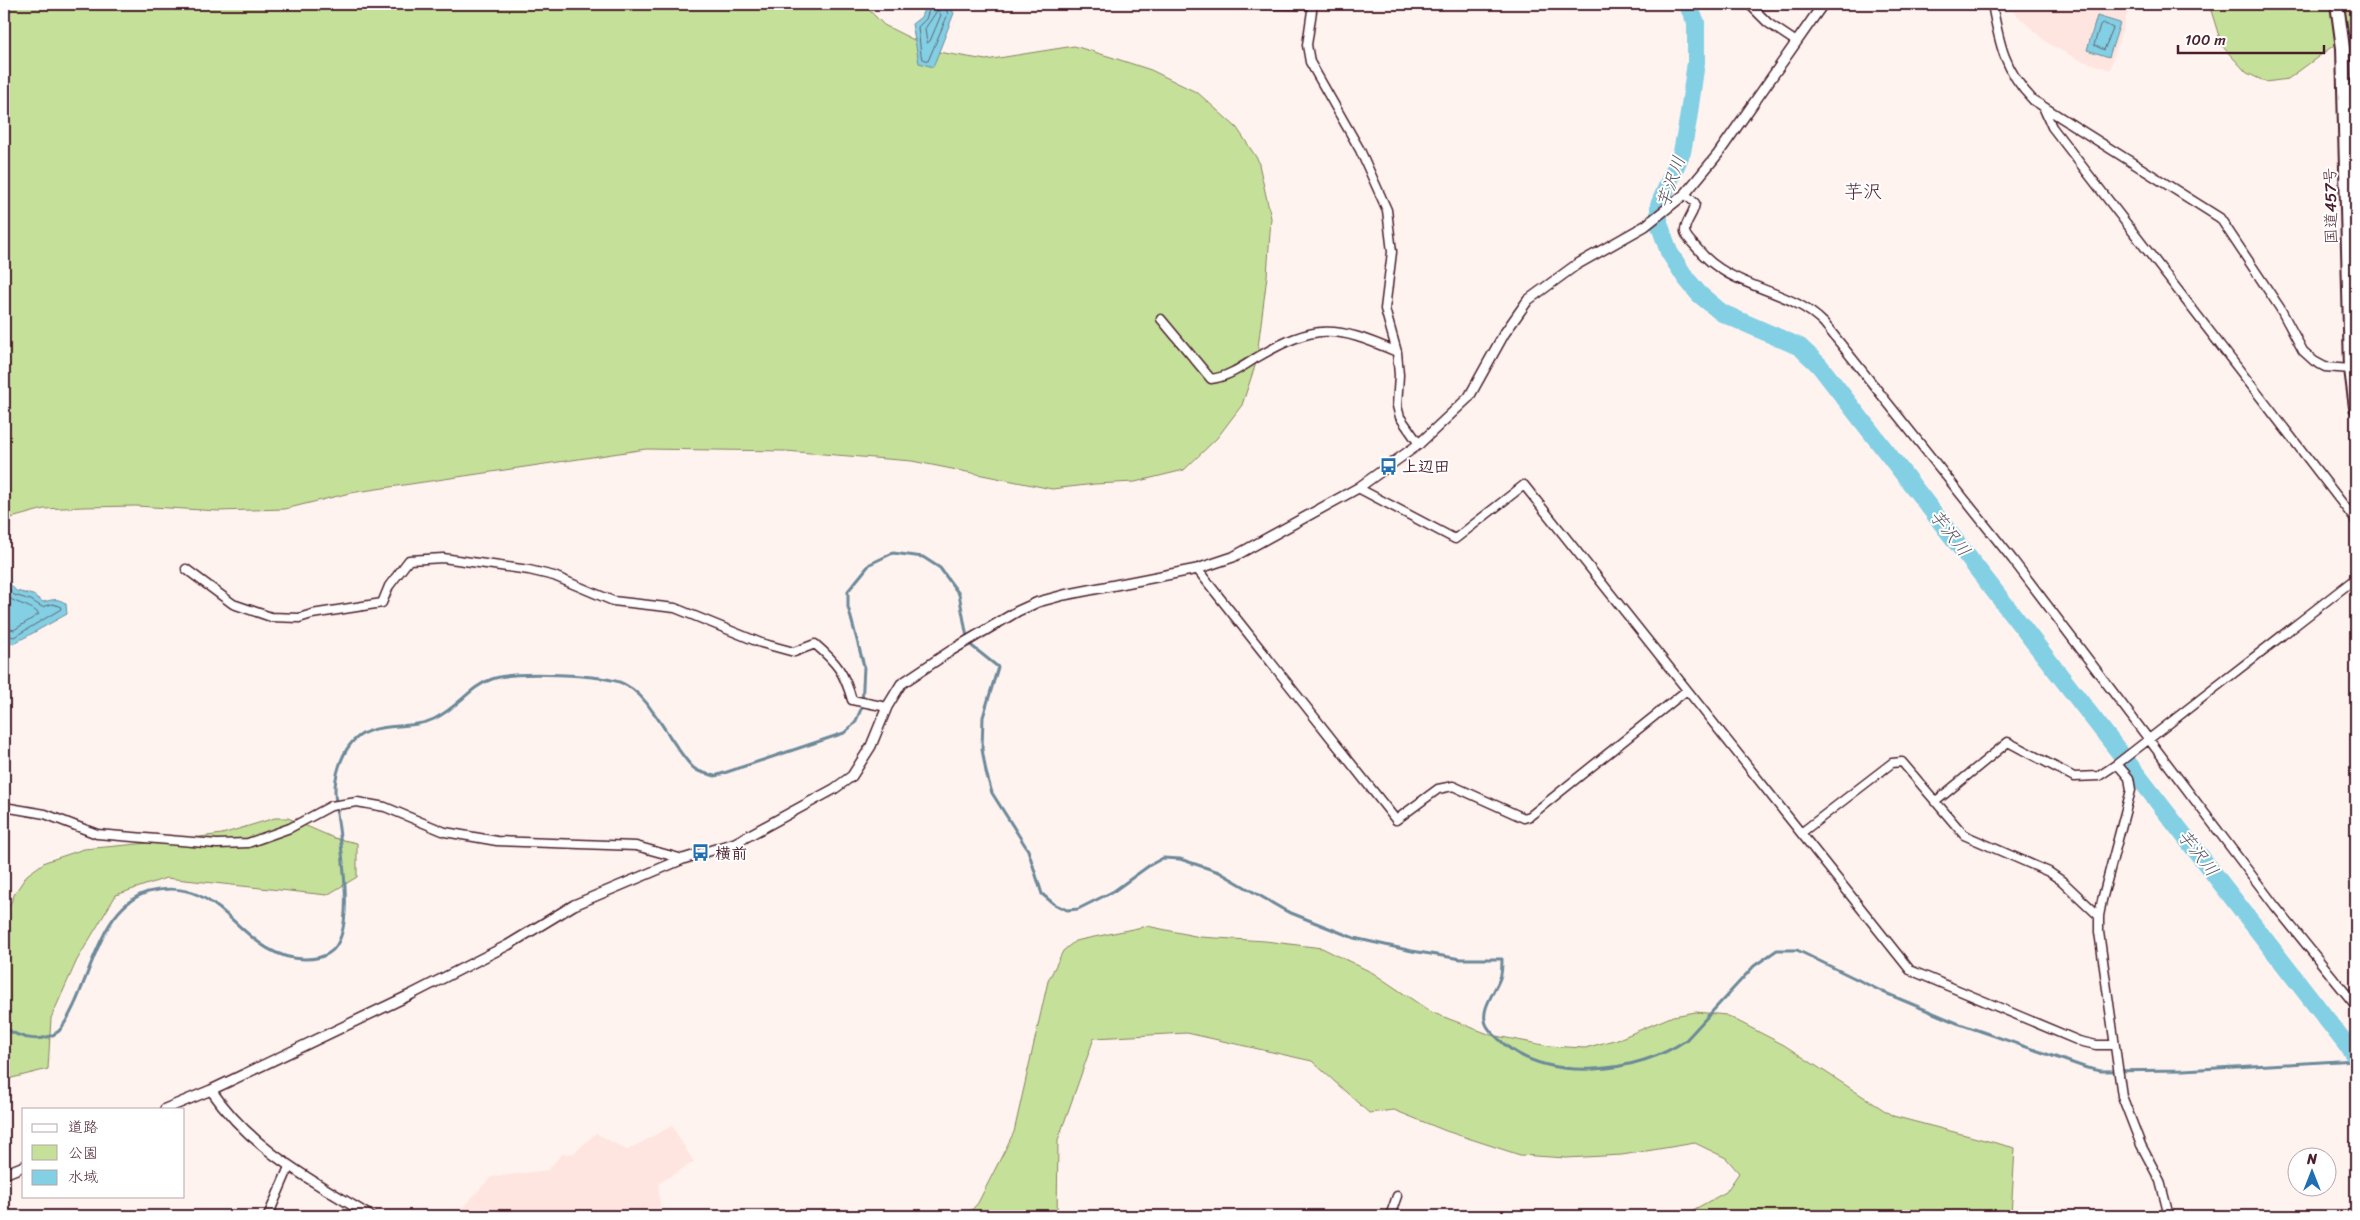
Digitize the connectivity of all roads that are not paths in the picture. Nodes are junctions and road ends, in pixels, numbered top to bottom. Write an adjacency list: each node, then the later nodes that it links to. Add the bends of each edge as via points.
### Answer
1 (1253, 4): 2 (street)
2 (1313, 4): 11 (street, via 1307,45 1310,62 1360,150 1387,210 1392,252 1385,309)
3 (1749, 4): 7 (street, via 1768,23)
4 (1823, 4): 7 (street)
5 (1992, 4): 8 (street, via 1996,34 2012,74 2021,88)
6 (2337, 4): 12 (highway, 国道457号, via 2343,48)
7 (1795, 41): 9 (street, via 1718,154)
8 (2044, 109): 12 (street, via 2220,218 2280,308 2304,351 2325,367); 16 (street, via 2052,127)
9 (1686, 194): 14 (street, via 1648,224 1576,265 1528,300 1504,334 1469,397); 22 (street, via 1695,207 1685,234 1698,250 1722,272 1788,298 1824,322 2013,560)
10 (1160, 319): 11 (street, via 1211,379 1227,375 1316,331 1357,335)
11 (1397, 352): 14 (street, via 1399,374 1396,394 1400,418)
12 (2351, 369): 13 (highway, 国道457号)
13 (2356, 408)
14 (1419, 444): 15 (street)
15 (1358, 488): 18 (street, via 1233,557); 20 (street, via 1455,538 1524,485)
16 (2356, 521)
17 (186, 569): 21 (street, via 233,604 271,617 299,618 382,603 389,586 409,560 443,558 529,570 554,576 612,601 675,608 761,643 794,652 815,644 834,660 845,676 852,700)
18 (1197, 569): 20 (street, via 1396,820 1438,789 1453,786 1524,818 1530,816); 21 (street, via 1038,602 962,644 901,684)
19 (2356, 578): 22 (street)
20 (1687, 690): 26 (street)
21 (886, 707): 27 (street, via 871,746 852,776 735,844)
22 (2148, 739): 23 (street); 29 (street)
23 (2118, 763): 24 (street, via 2099,776 2074,777 2008,742); 28 (street, via 2129,778 2131,790)
24 (1935, 802): 26 (street, via 1902,762 1892,763); 28 (street, via 1964,835 2049,872)
25 (4, 808): 27 (street, via 45,814 97,834 218,844 248,843 290,828 333,806 357,802 385,807 445,832 498,841 636,846)
26 (1801, 833): 30 (street, via 1910,970 2078,1041)
27 (683, 858): 31 (street, via 574,905 508,945)
28 (2099, 916): 30 (street)
29 (2356, 1006)
30 (2114, 1046): 40 (street, via 2122,1096 2141,1145 2160,1181)
31 (211, 1090): 32 (street); 34 (street, via 241,1128)
32 (167, 1108)
33 (22, 1167): 35 (street)
34 (290, 1167): 37 (street); 38 (street)
35 (4, 1174)
36 (1397, 1196): 39 (street)
37 (268, 1216)
38 (370, 1216)
39 (1390, 1216)
40 (2169, 1216)

